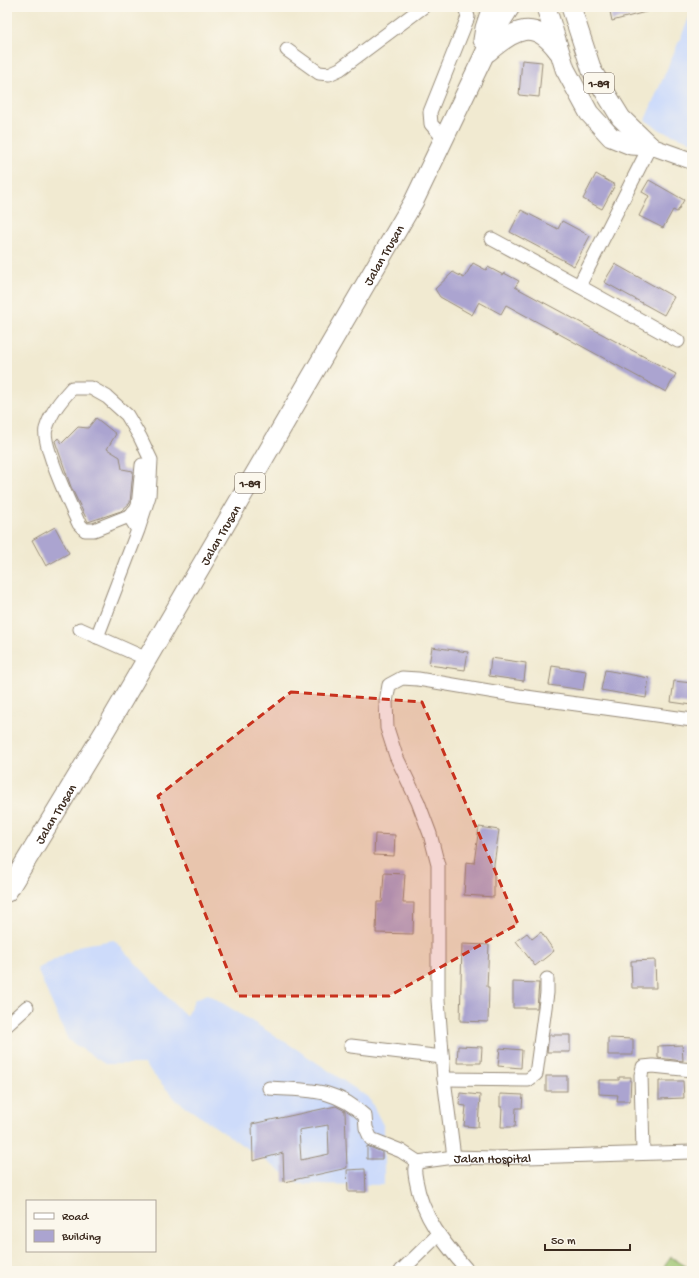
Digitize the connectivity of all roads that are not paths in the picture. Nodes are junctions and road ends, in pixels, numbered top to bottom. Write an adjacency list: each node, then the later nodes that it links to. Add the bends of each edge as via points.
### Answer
1 (423, 7): 7 (street, via 340,69 329,74 319,73)
2 (465, 7): 10 (street, via 468,17 430,112 431,124)
3 (492, 7): 9 (highway, Jalan Trusan / 1-89, via 485,28)
4 (510, 7): 9 (highway, Jalan Trusan / 1-89)
5 (546, 7): 8 (highway)
6 (571, 7): 11 (highway, 1-89, via 592,71 621,118)
7 (287, 50)
8 (561, 55): 9 (highway, via 549,38 539,31 522,30 504,38); 11 (highway, via 565,69 589,113 611,137 631,145)
9 (483, 59): 10 (highway, Jalan Trusan / 1-89)
10 (445, 140): 21 (highway, Jalan Trusan / 1-89, via 406,214)
11 (650, 146): 12 (main road); 14 (street)
12 (692, 161)
13 (492, 239): 14 (street)
14 (579, 286): 15 (street)
15 (678, 341)
16 (140, 437): 17 (street, via 142,465 138,507); 17 (street, via 127,415 107,397 91,388 72,388 56,406 45,430 48,451 79,524 85,530 94,530); 18 (street, via 151,460 149,496)
17 (130, 516): 18 (street)
18 (138, 530): 20 (street)
19 (80, 629): 20 (street)
20 (96, 637): 21 (street)
21 (147, 659): 23 (highway, Jalan Trusan / 1-89)
22 (692, 720): 28 (street, via 418,679 402,678 389,685 386,702 387,728 396,756 428,828 438,865 438,1000)
23 (7, 892)
24 (547, 979): 30 (street, via 536,1074 528,1080)
25 (27, 1007): 26 (street)
26 (7, 1025)
27 (351, 1046): 28 (street)
28 (442, 1058): 30 (street)
29 (692, 1070): 32 (street, via 653,1066 643,1068)
30 (444, 1079): 34 (street)
31 (269, 1088): 35 (street, via 337,1096 356,1107 365,1116 370,1139 401,1151)
32 (643, 1152): 33 (street, Jalan Hospital); 34 (street, Jalan Hospital, via 493,1158)
33 (692, 1152)
34 (454, 1157): 35 (street, Jalan Hospital)
35 (418, 1162): 36 (street, via 415,1169 419,1196)
36 (438, 1235): 37 (street); 38 (street)
37 (401, 1271)
38 (468, 1271)

